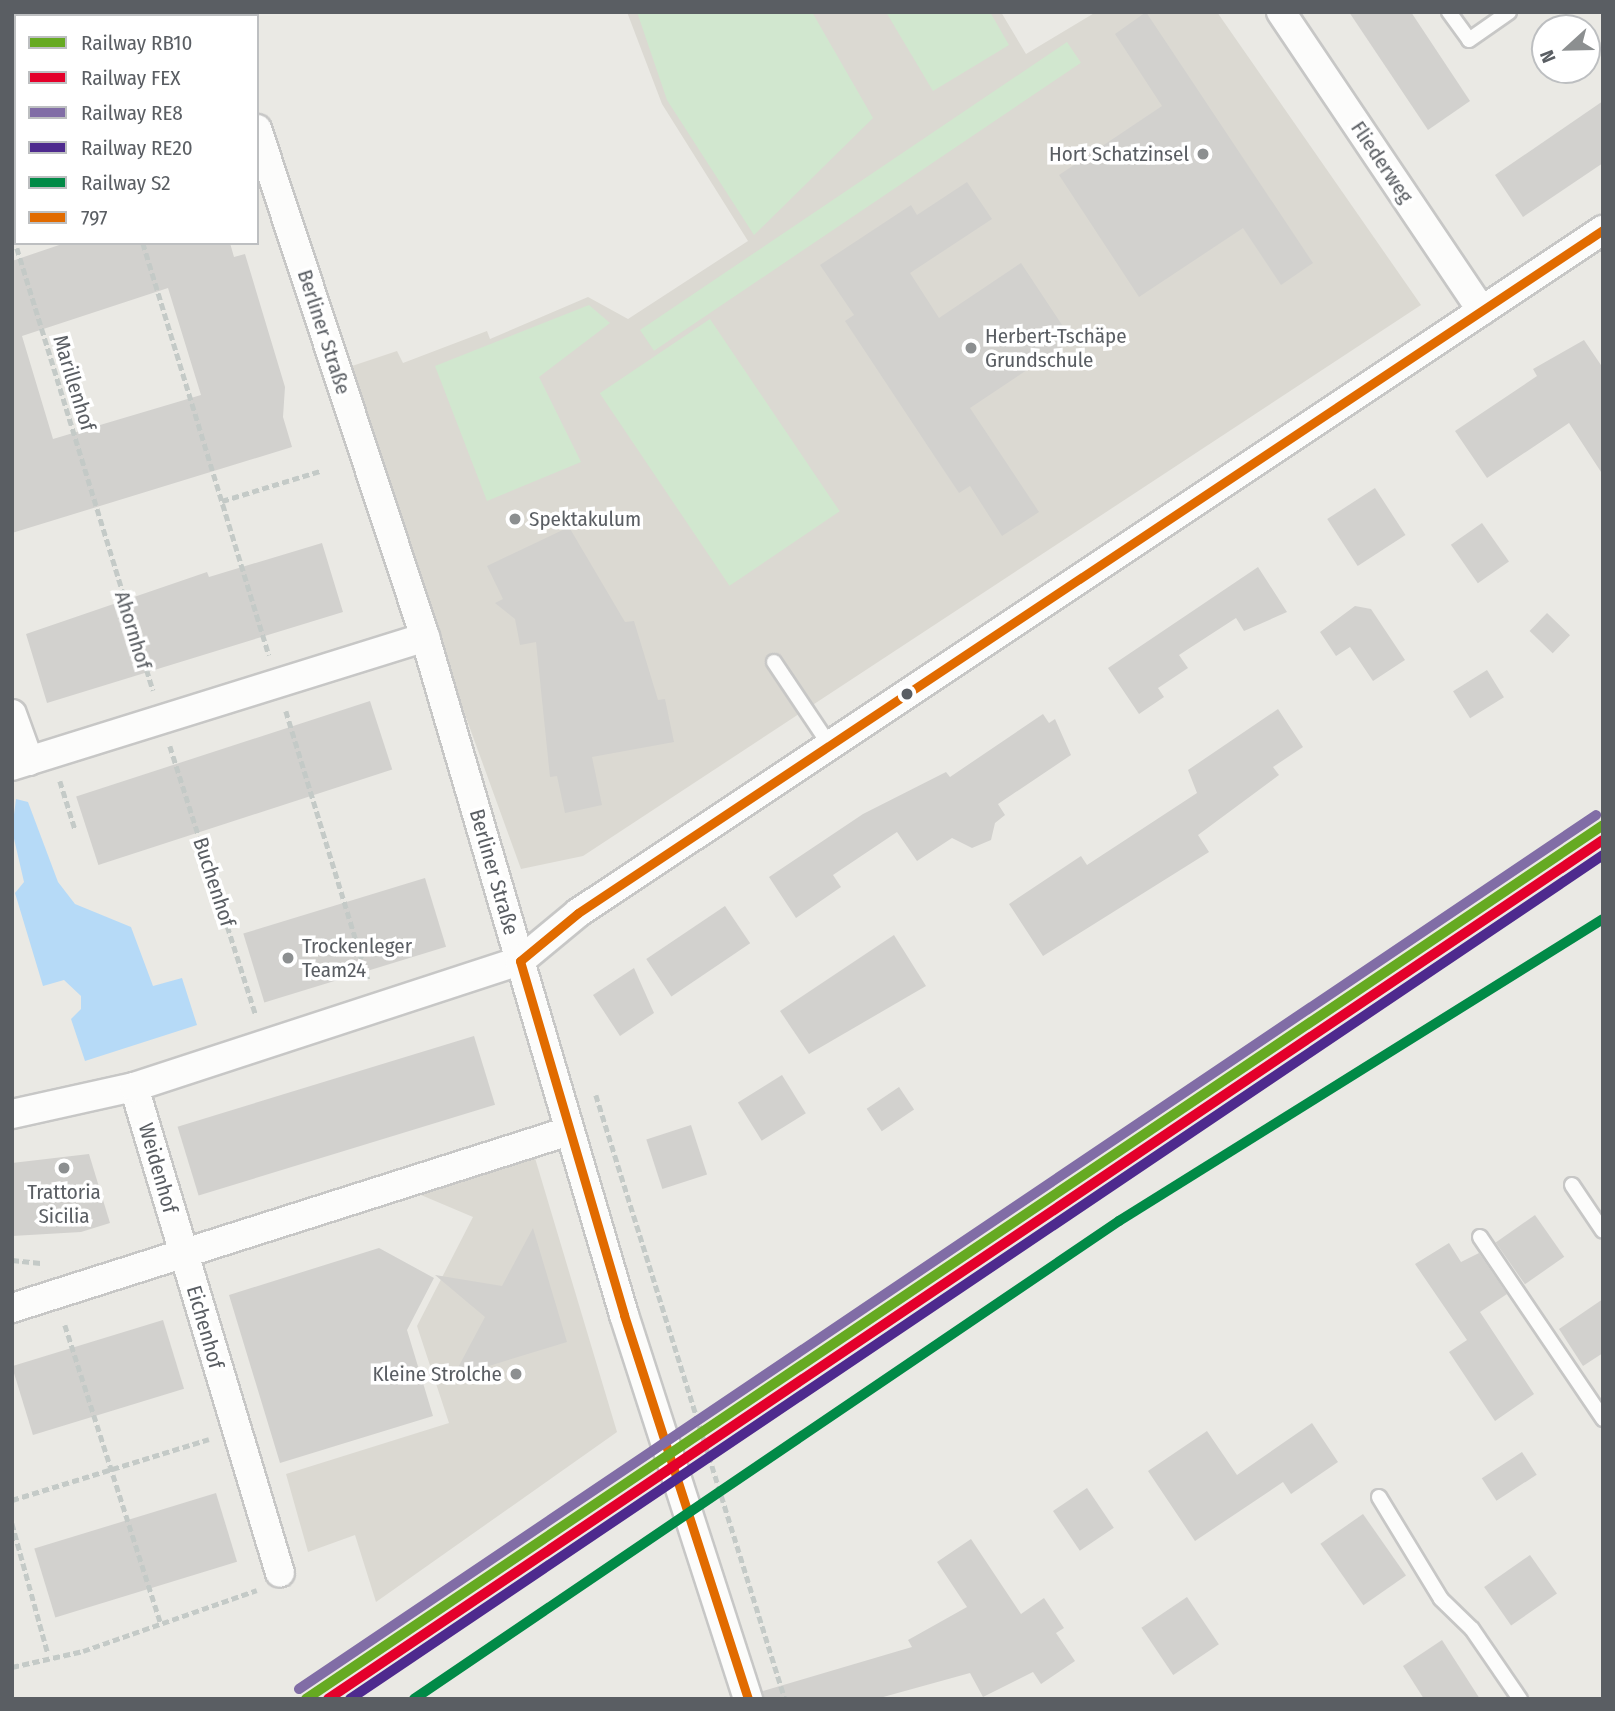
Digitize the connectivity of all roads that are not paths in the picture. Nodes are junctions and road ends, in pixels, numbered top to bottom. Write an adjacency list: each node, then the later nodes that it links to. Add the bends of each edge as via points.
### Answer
1 (1281, 12): 6 (street, Fliederweg)
2 (1449, 12): 3 (lane, via 1469,40)
3 (1509, 12)
4 (259, 140): 7 (street, Berliner Straße)
5 (1603, 230): 6 (street)
6 (1482, 311): 10 (street)
7 (425, 637): 11 (street); 12 (street, Berliner Straße)
8 (774, 662): 10 (lane)
9 (12, 714): 11 (street)
10 (832, 748): 12 (street, via 578,913)
11 (31, 760)
12 (520, 961): 13 (street); 15 (street, Berliner Straße)
13 (134, 1087): 14 (street); 19 (street, Weidenhof)
14 (12, 1114)
15 (569, 1131): 19 (street); 24 (street, Berliner Straße)
16 (1572, 1185): 17 (lane)
17 (1603, 1231)
18 (1480, 1237): 21 (lane)
19 (183, 1252): 20 (street); 23 (street, Eichenhof)
20 (12, 1308)
21 (1603, 1419)
22 (1379, 1497): 25 (lane, via 1441,1599 1472,1629)
23 (281, 1573)
24 (748, 1699)
25 (1520, 1699)

